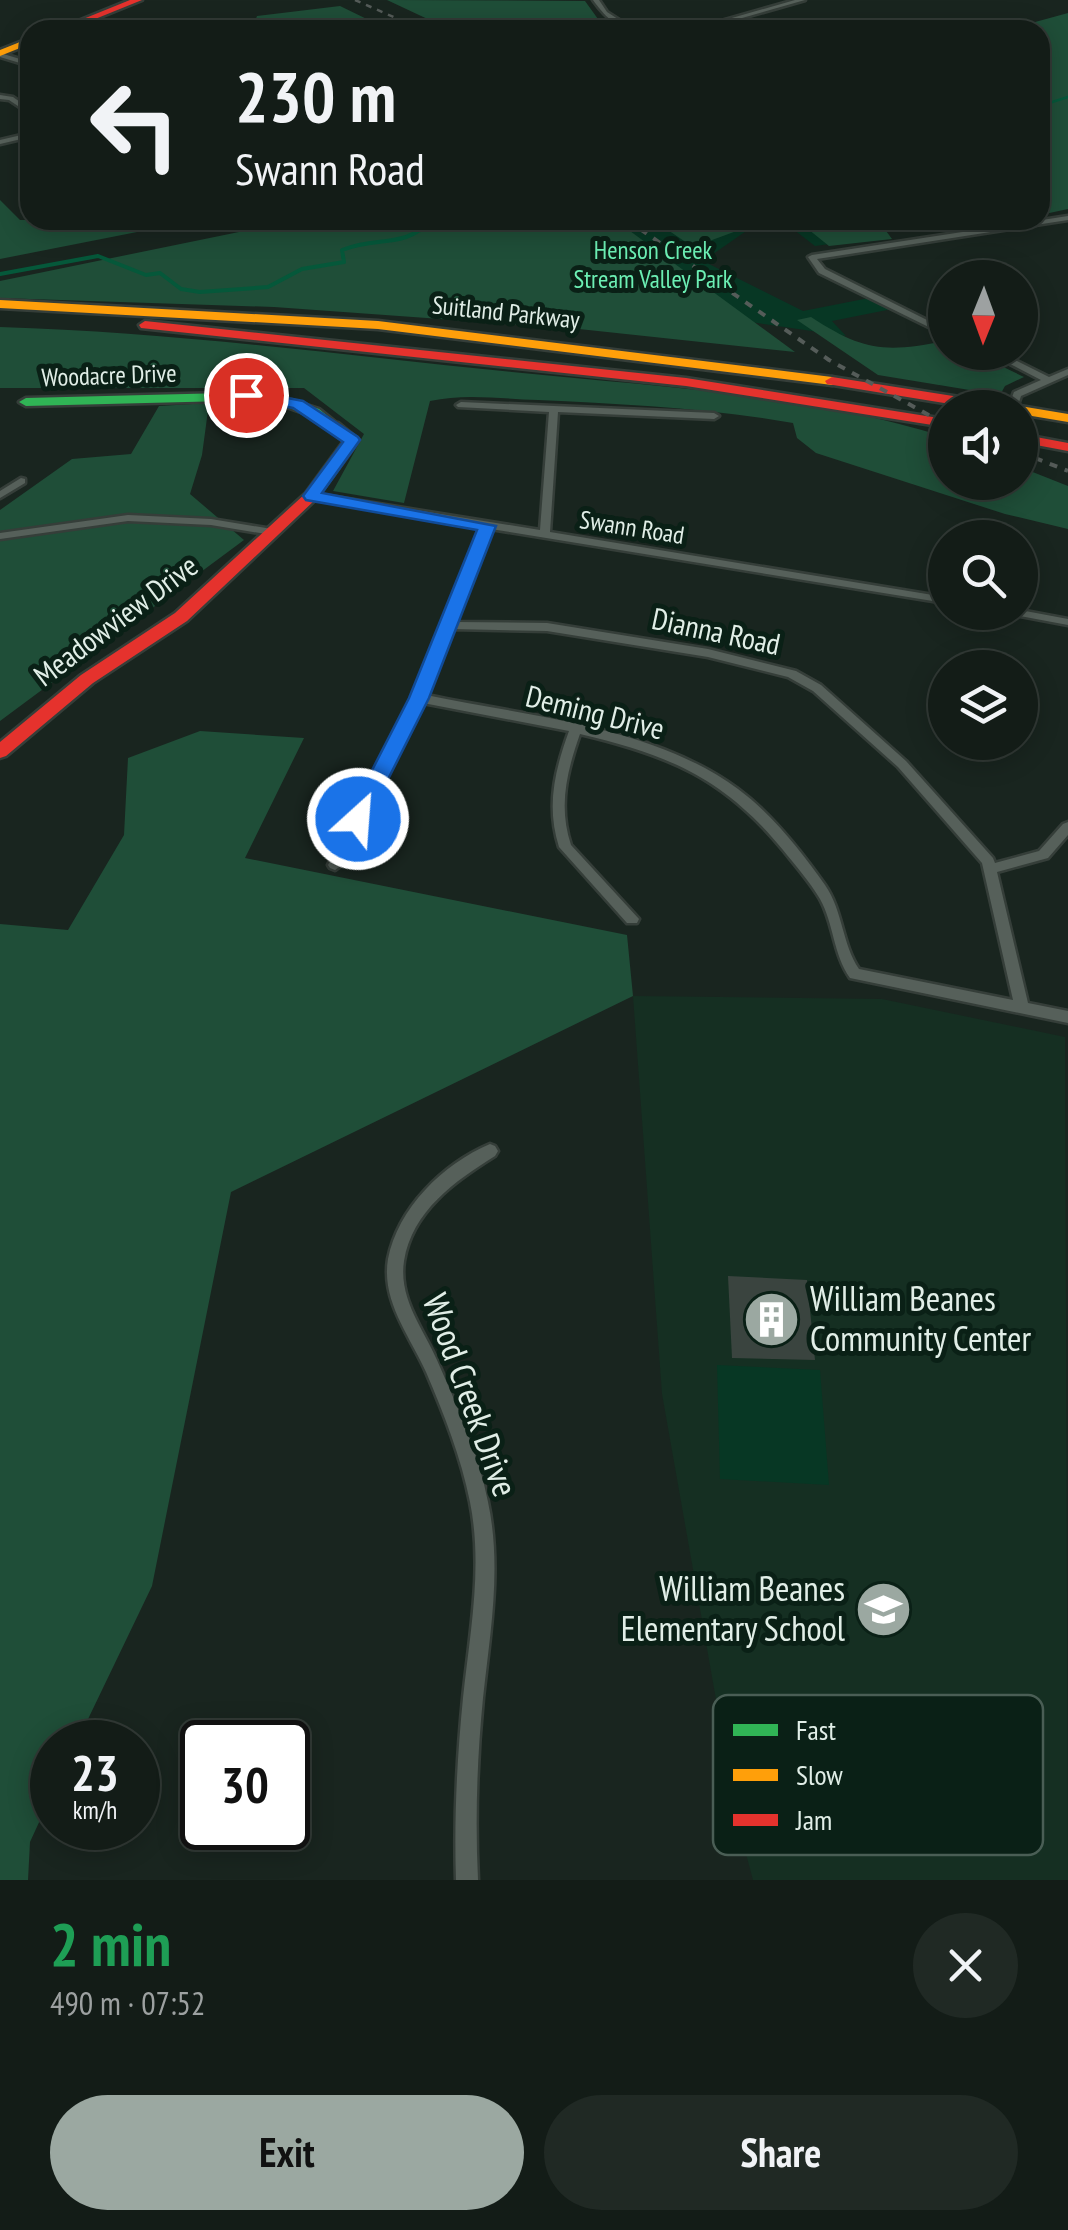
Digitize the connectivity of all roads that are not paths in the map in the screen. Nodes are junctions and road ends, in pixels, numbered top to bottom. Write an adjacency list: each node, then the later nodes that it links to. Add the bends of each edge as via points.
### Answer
1 (138, 0): 5 (main road)
2 (154, 0): 6 (main road)
3 (596, 0): 7 (street)
4 (802, 0): 8 (street)
5 (86, 20)
6 (103, 20)
7 (617, 20)
8 (729, 20)
9 (989, 230): 12 (street, via 812,257 840,281)
10 (0, 304): 17 (main road, Suitland Parkway, via 216,312 478,334)
11 (0, 316): 24 (main road, Suitland Parkway, via 196,329 618,374)
12 (928, 324)
13 (1026, 370): 15 (street)
14 (1068, 372): 15 (street)
15 (1046, 380): 16 (street)
16 (1025, 390)
17 (928, 396)
18 (26, 402): 29 (main road, Woodacre Drive, via 246,395 298,404 352,440)
19 (461, 405): 20 (street)
20 (554, 409): 22 (street); 32 (street)
21 (1038, 413): 23 (main road)
22 (714, 416)
23 (1068, 418)
24 (928, 419)
25 (1038, 441): 26 (main road)
26 (1068, 447)
27 (20, 482): 28 (street)
28 (0, 495)
29 (312, 496): 30 (street, Swann Road); 31 (main road, Meadowview Drive)
30 (487, 526): 32 (street, Swann Road); 37 (street)
31 (272, 532): 33 (street, via 128,518); 40 (main road, Meadowview Drive, via 181,618 87,679)
32 (545, 535): 34 (street, Swann Road)
33 (0, 536)
34 (928, 597)
35 (1038, 616): 36 (street)
36 (1068, 622)
37 (447, 625): 38 (street); 43 (street, Dianna Road, via 547,627 792,674 902,764 958,822)
38 (419, 698): 39 (street, Deming Drive); 42 (street)
39 (575, 731): 44 (street, via 558,788 559,833 564,847); 45 (street, Deming Drive, via 676,758 732,790 830,903 852,972)
40 (0, 752)
41 (1068, 827): 43 (street, via 1043,856)
42 (335, 865)
43 (991, 870): 45 (street, Dianna Road)
44 (632, 919)
45 (1022, 1008): 46 (street)
46 (1068, 1017)
47 (490, 1151): 48 (street, Wood Creek Drive, via 416,1209 402,1236 395,1278 406,1320 468,1462 482,1516 486,1562 464,1820)
48 (467, 1880)

